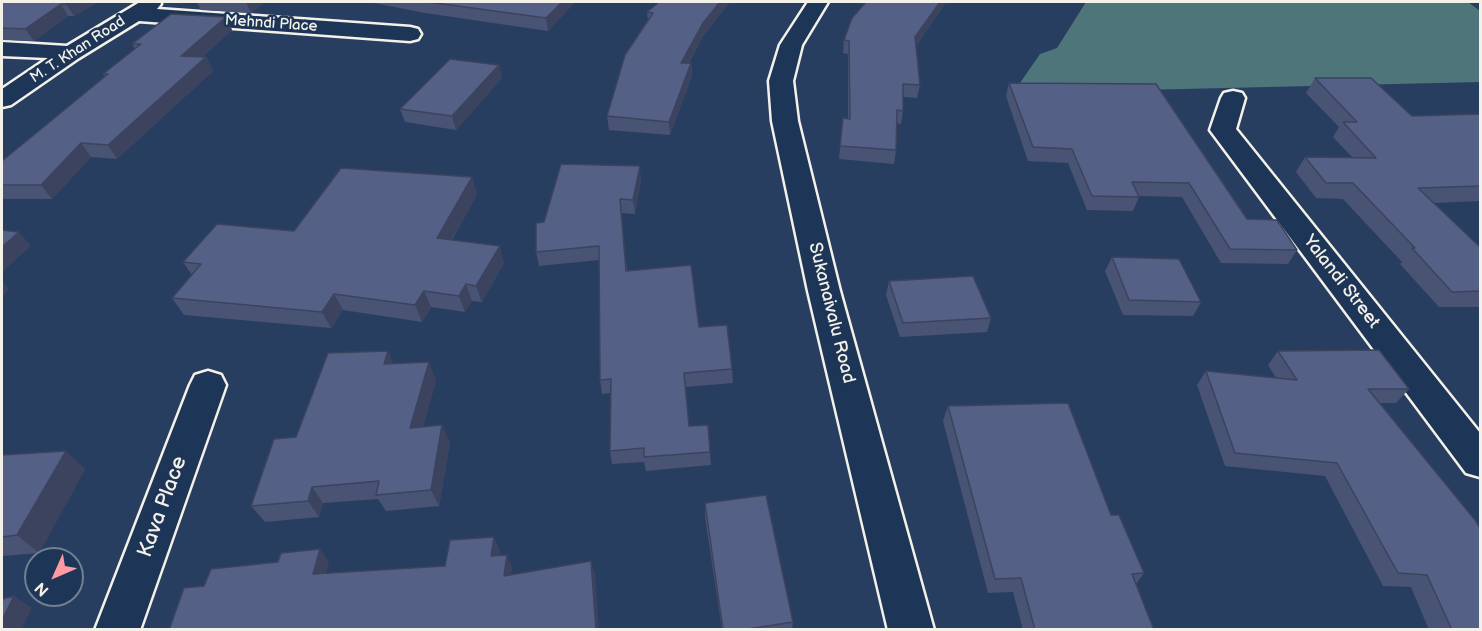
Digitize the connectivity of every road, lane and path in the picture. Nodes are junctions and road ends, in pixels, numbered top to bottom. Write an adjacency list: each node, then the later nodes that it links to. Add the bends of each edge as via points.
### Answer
1 (156, 2): 3 (street, M. T. Khan Road)
2 (818, 2): 12 (street, Sukanaivalu Road, via 791,45 781,81 785,121)
3 (133, 14): 4 (street, Mehndi Place); 6 (street, M. T. Khan Road)
4 (410, 34)
5 (2, 49): 6 (street)
6 (70, 53): 8 (street, M. T. Khan Road)
7 (1233, 98): 10 (street, Yalandi Street, via 1223,130)
8 (2, 100)
9 (208, 385): 11 (street, Kava Place)
10 (1480, 461)
11 (117, 630)
12 (911, 630)

